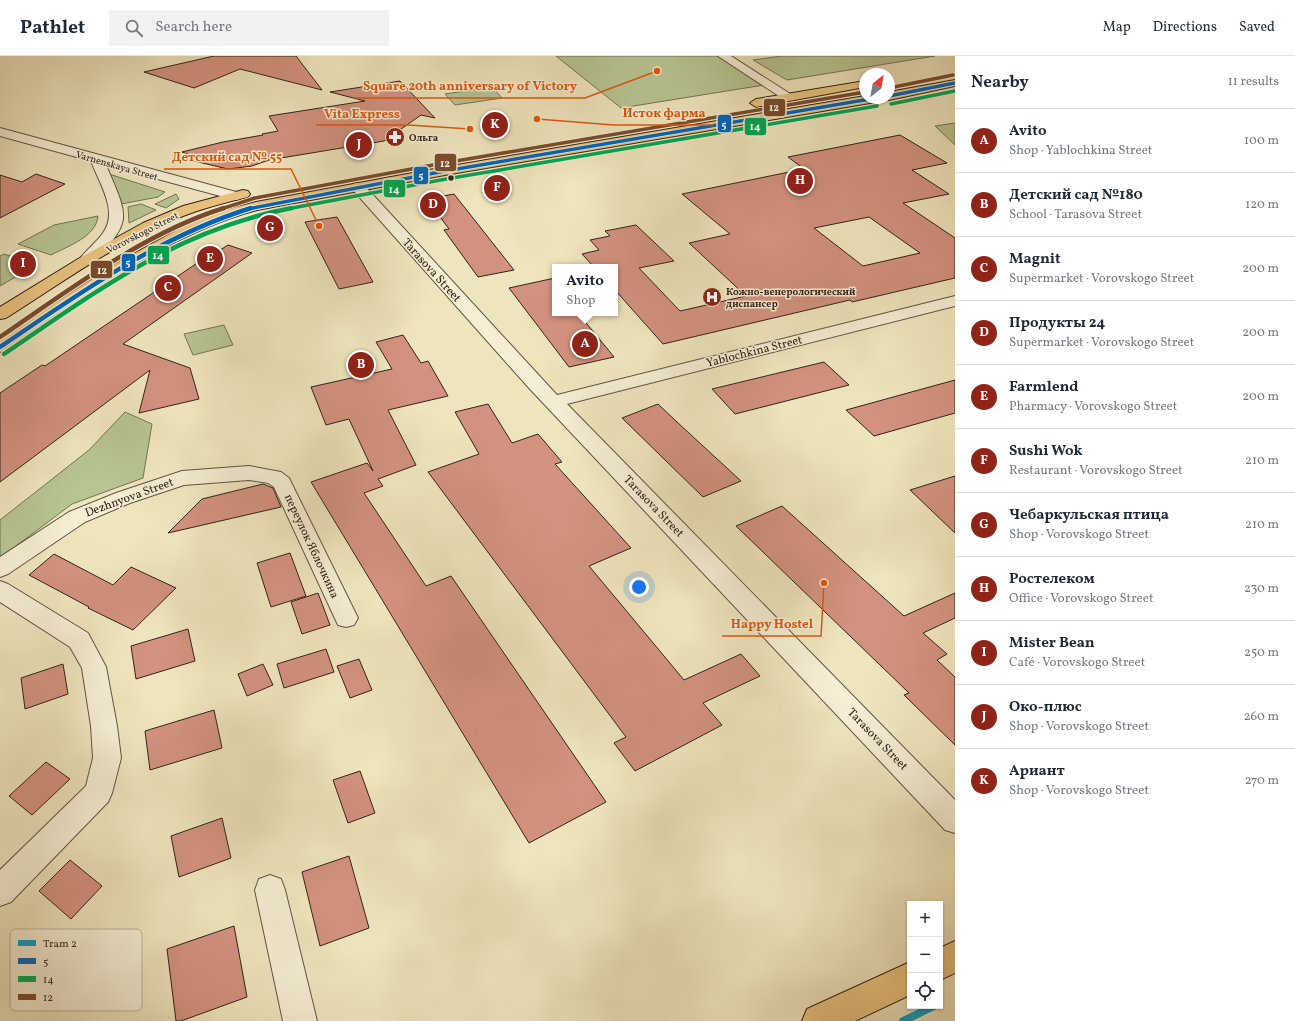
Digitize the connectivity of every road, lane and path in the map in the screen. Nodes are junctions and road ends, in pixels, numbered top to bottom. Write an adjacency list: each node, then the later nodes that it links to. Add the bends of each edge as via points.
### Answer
1 (723, 56): 7 (street)
2 (955, 69): 3 (main road)
3 (895, 79)
4 (955, 83): 6 (main road)
5 (859, 85): 7 (main road, Vorovskogo Street)
6 (895, 95)
7 (789, 97): 12 (main road, Vorovskogo Street, via 627,128)
8 (859, 101): 11 (main road, Vorovskogo Street)
9 (0, 132): 10 (street, Varnenskaya Street)
10 (97, 159): 12 (street, Varnenskaya Street); 13 (street, via 117,217 109,234)
11 (358, 187): 16 (main road, Vorovskogo Street, via 256,206 199,224 121,267); 17 (street, Tarasova Street)
12 (235, 196): 13 (main road, Vorovskogo Street, via 171,216)
13 (86, 261): 15 (main road, Vorovskogo Street)
14 (955, 301): 17 (street, Yablochkina Street)
15 (0, 314)
16 (0, 347)
17 (553, 402): 22 (street, Tarasova Street)
18 (274, 477): 19 (street, Dezhnyova Street, via 249,473 182,478 77,517); 21 (street, переулок Яблочкина, via 282,483)
19 (0, 568)
20 (0, 590): 24 (street, via 79,640 94,667 107,758 98,793)
21 (346, 618)
22 (955, 820)
23 (270, 890): 28 (street)
24 (0, 891)
25 (955, 957): 26 (main road)
26 (943, 963)
27 (907, 979): 29 (main road)
28 (300, 1021)
29 (819, 1021)

